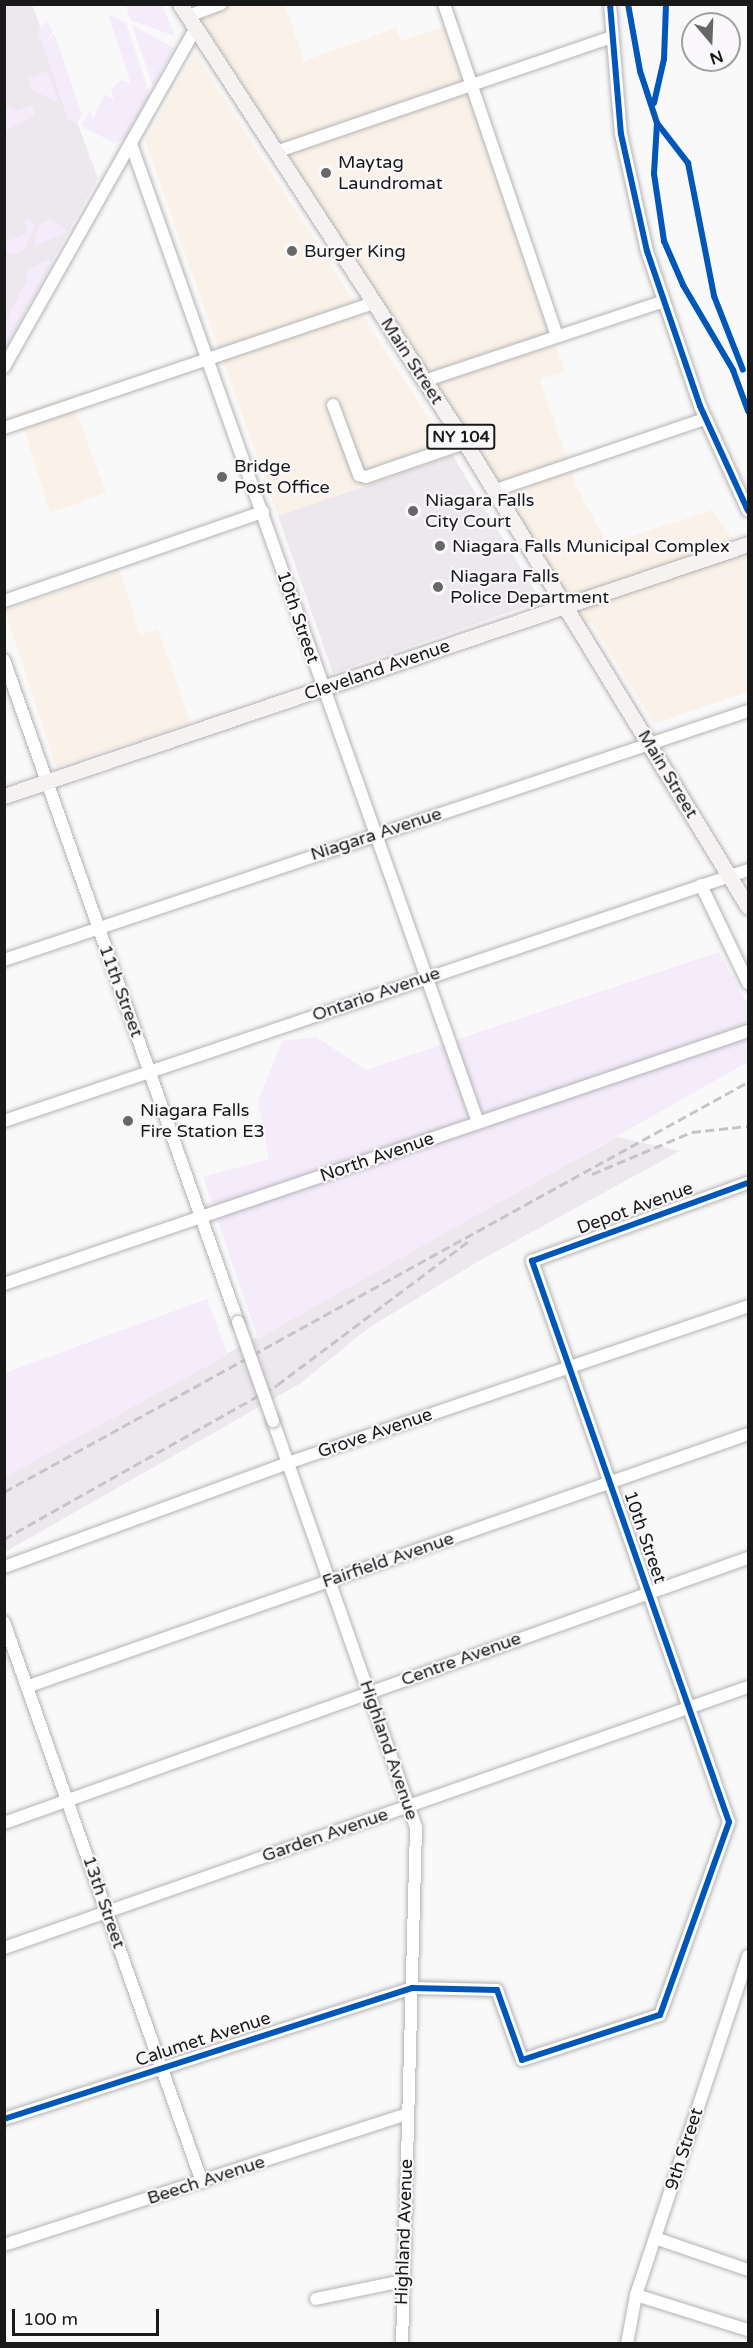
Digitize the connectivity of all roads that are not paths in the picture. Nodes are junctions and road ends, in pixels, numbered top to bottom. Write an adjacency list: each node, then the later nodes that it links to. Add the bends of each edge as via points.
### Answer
1 (221, 4): 4 (street)
2 (444, 4): 6 (street)
3 (610, 4): 5 (street)
4 (188, 16): 7 (street); 8 (main road, Main Street / NY 104)
5 (611, 37): 6 (street); 9 (street, via 626,164)
6 (471, 85): 8 (street); 11 (street)
7 (131, 144): 12 (street, 10th Street); 13 (street)
8 (276, 152): 10 (main road, Main Street / NY 104)
9 (662, 302): 11 (street); 16 (street)
10 (374, 303): 12 (street); 14 (main road, Main Street / NY 104)
11 (557, 335): 14 (street)
12 (208, 360): 17 (street); 21 (street, 10th Street)
13 (4, 367)
14 (424, 381): 18 (main road, Main Street / NY 104)
15 (333, 405): 18 (street, via 359,475 366,477)
16 (705, 419): 19 (street); 20 (street)
17 (4, 428)
18 (465, 443): 19 (main road, Main Street / NY 104)
19 (493, 491): 24 (main road, Main Street / NY 104)
20 (748, 511)
21 (263, 512): 23 (street); 26 (street, 10th Street)
22 (748, 544): 24 (main road, Cleveland Avenue)
23 (4, 601)
24 (564, 607): 26 (main road, Cleveland Avenue); 28 (main road, Main Street / NY 104)
25 (4, 660): 29 (street, 11th Street)
26 (322, 688): 29 (main road, Cleveland Avenue); 31 (street, 10th Street)
27 (748, 711): 28 (street, Niagara Avenue)
28 (650, 743): 31 (street, Niagara Avenue); 33 (main road, Main Street / NY 104)
29 (47, 781): 30 (main road, Cleveland Avenue); 36 (street, 11th Street)
30 (4, 796)
31 (375, 834): 36 (street, Niagara Avenue); 38 (street, 10th Street)
32 (748, 870): 33 (street, Ontario Avenue)
33 (730, 876): 34 (street, Ontario Avenue); 35 (main road, Main Street / NY 104)
34 (701, 885): 38 (street, Ontario Avenue); 39 (street)
35 (748, 907)
36 (99, 928): 37 (street, Niagara Avenue); 41 (street, 11th Street)
37 (4, 960)
38 (426, 977): 41 (street, Ontario Avenue); 43 (street, 10th Street)
39 (748, 983)
40 (748, 1030): 43 (street, North Avenue)
41 (150, 1071): 42 (street, Ontario Avenue); 45 (street, 11th Street)
42 (4, 1121)
43 (478, 1122): 45 (street, North Avenue)
44 (748, 1183): 46 (street, Depot Avenue)
45 (201, 1217): 47 (street, North Avenue); 49 (street, 11th Street)
46 (532, 1261): 50 (street, 10th Street)
47 (4, 1284)
48 (748, 1306): 50 (street, Grove Avenue)
49 (238, 1322): 52 (street, Highland Avenue, bridge)
50 (569, 1368): 52 (street, Grove Avenue); 53 (street, 10th Street)
51 (748, 1434): 53 (street, Fairfield Avenue)
52 (288, 1463): 55 (street, Grove Avenue); 56 (street, Highland Avenue)
53 (610, 1483): 56 (street, Fairfield Avenue); 57 (street, 10th Street)
54 (748, 1558): 57 (street, Centre Avenue)
55 (4, 1567)
56 (327, 1582): 59 (street, Fairfield Avenue); 61 (street, Highland Avenue)
57 (648, 1592): 61 (street, Centre Avenue); 62 (street, 10th Street)
58 (4, 1622): 59 (street, 13th Street)
59 (28, 1686): 63 (street, 13th Street)
60 (748, 1687): 62 (street, Garden Avenue)
61 (370, 1692): 63 (street, Centre Avenue); 64 (street, Highland Avenue)
62 (688, 1707): 64 (street, Garden Avenue); 65 (street, 10th Street)
63 (69, 1801): 66 (street, Centre Avenue); 67 (street, 13th Street)
64 (410, 1806): 67 (street, Garden Avenue); 70 (street, Highland Avenue, via 416,1828)
65 (729, 1822): 70 (street, Calumet Avenue, via 660,2015 522,2060 497,1990)
66 (4, 1823)
67 (108, 1912): 68 (street, Garden Avenue); 71 (street, 13th Street)
68 (4, 1948)
69 (748, 1956): 75 (street, 9th Street)
70 (412, 1988): 71 (street, Calumet Avenue); 72 (street, Highland Avenue)
71 (163, 2067): 73 (street, Calumet Avenue); 74 (street, 13th Street)
72 (408, 2114): 74 (street, Beech Avenue); 78 (street, Highland Avenue)
73 (4, 2119)
74 (202, 2182): 76 (street, Beech Avenue)
75 (655, 2238): 77 (street); 79 (street, 9th Street)
76 (4, 2245)
77 (748, 2270)
78 (402, 2281): 80 (street); 82 (street, Highland Avenue)
79 (636, 2295): 81 (street); 83 (street, 9th Street)
80 (316, 2299)
81 (748, 2330)
82 (402, 2343)
83 (627, 2343)

